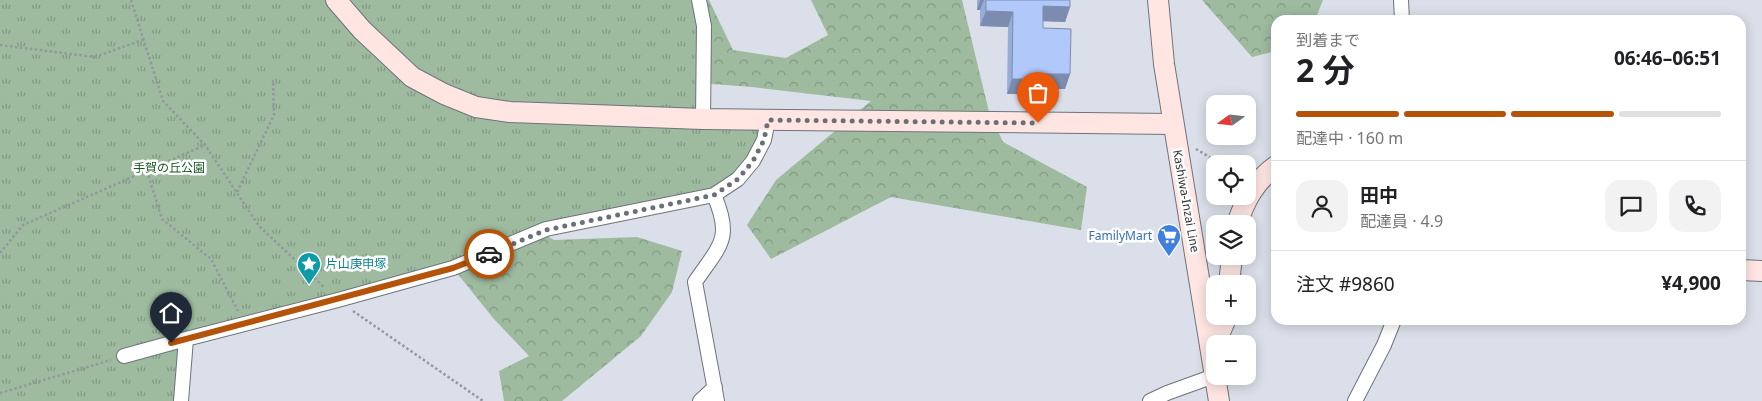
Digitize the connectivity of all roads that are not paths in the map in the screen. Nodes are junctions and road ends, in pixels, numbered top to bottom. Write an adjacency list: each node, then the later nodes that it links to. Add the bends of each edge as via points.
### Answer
1 (336, 0): 6 (street, via 362,30 412,77 476,106 553,115)
2 (699, 0): 6 (street, via 704,26)
3 (1158, 0): 8 (street, Kashiwa-Inzai Line, via 1158,24)
4 (1401, 0): 5 (street)
5 (1402, 15)
6 (703, 119): 7 (street)
7 (768, 120): 8 (street); 10 (street, via 764,140 753,161 738,179)
8 (1174, 133): 16 (street, Kashiwa-Inzai Line)
9 (1271, 171): 11 (street, via 1246,199)
10 (714, 195): 18 (street, via 546,230 453,268); 22 (street, via 722,215 723,241 695,282)
11 (1240, 215)
12 (1746, 270): 13 (street)
13 (1762, 272)
14 (1223, 325): 17 (street)
15 (1392, 325): 28 (street)
16 (1209, 335)
17 (1212, 335)
18 (186, 339): 19 (street); 23 (street)
19 (124, 356)
20 (1206, 379): 26 (street)
21 (1216, 385): 27 (street, Kashiwa-Inzai Line)
22 (715, 386): 24 (street); 25 (street)
23 (181, 401)
24 (700, 401)
25 (717, 401)
26 (1150, 401)
27 (1219, 401)
28 (1355, 401)

